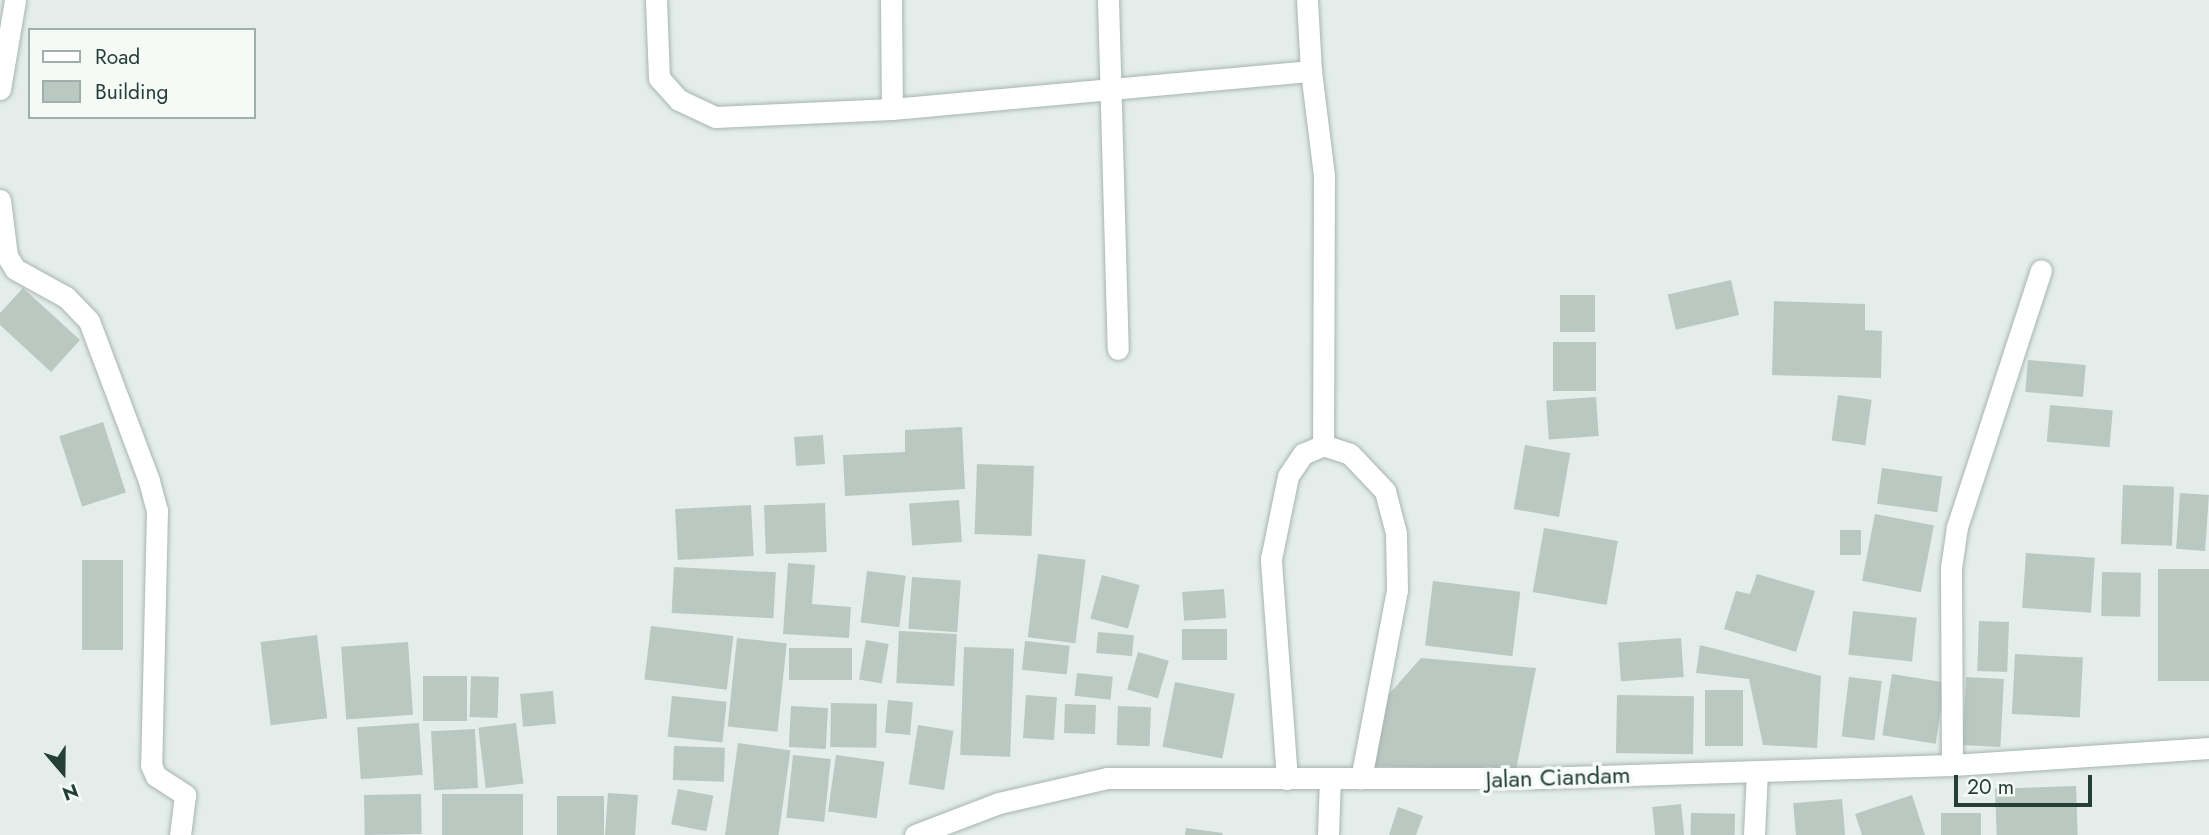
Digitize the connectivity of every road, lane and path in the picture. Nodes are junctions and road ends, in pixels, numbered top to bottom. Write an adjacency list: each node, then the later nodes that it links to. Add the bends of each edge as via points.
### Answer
1 (16, 0): 8 (street)
2 (656, 0): 9 (street, via 659,78 679,100 715,117)
3 (891, 0): 9 (street)
4 (1108, 0): 7 (street)
5 (1307, 0): 6 (street)
6 (1311, 71): 7 (street); 13 (street, via 1324,176)
7 (1111, 86): 9 (street); 12 (street)
8 (0, 89)
9 (892, 109)
10 (0, 200): 20 (street, via 7,256 15,269 66,296 89,321 152,491 157,510 151,765 156,776 185,795)
11 (2041, 270): 15 (street, via 1957,527 1951,568)
12 (1118, 349)
13 (1323, 444): 17 (street, via 1303,454 1288,476 1271,559); 19 (street, via 1350,454 1385,491 1396,533 1396,590)
14 (2209, 748): 15 (street, Jalan Ciandam)
15 (1952, 765): 16 (street, Jalan Ciandam)
16 (1757, 771): 19 (street, Jalan Ciandam); 23 (street)
17 (1287, 779): 18 (street, Jalan Ciandam); 21 (street, Jalan Ciandam, via 1107,778 999,803)
18 (1330, 779): 19 (street, Jalan Ciandam); 22 (street)
19 (1361, 779)
20 (180, 835)
21 (915, 835)
22 (1328, 835)
23 (1754, 835)

